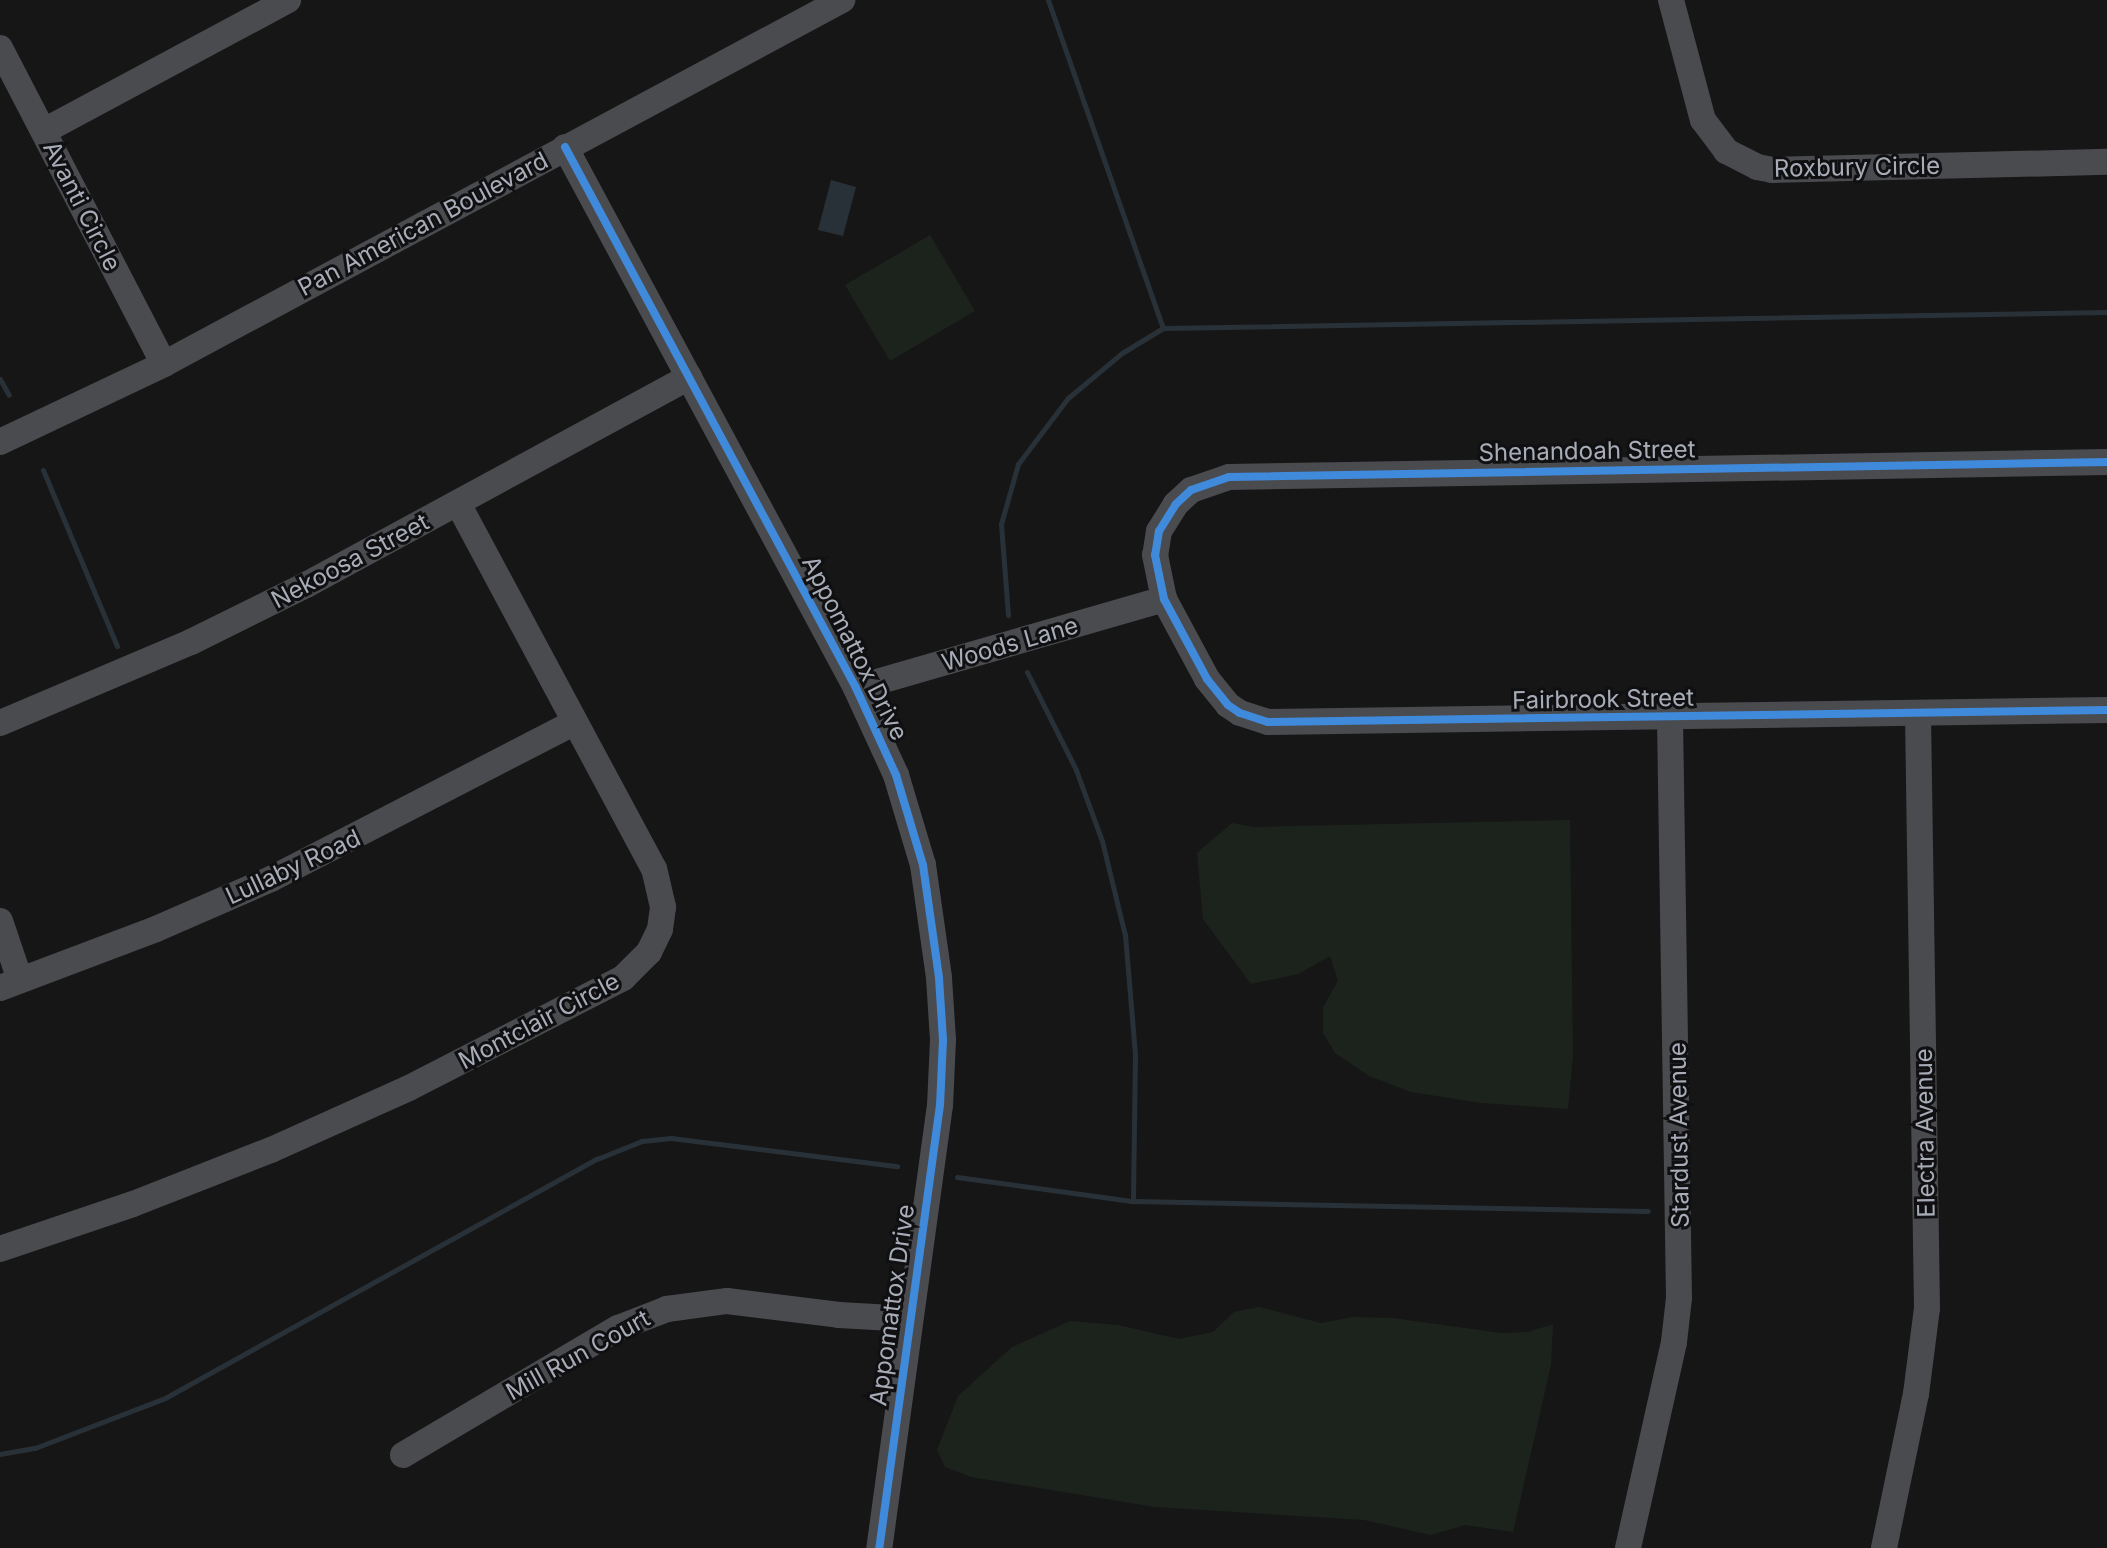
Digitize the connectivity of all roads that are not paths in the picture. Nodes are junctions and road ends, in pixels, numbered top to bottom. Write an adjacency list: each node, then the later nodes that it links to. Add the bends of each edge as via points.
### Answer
1 (288, 0): 5 (street)
2 (842, 0): 6 (street, Pan American Boulevard)
3 (1671, 0): 7 (street, Roxbury Circle, via 1703,120 1726,151 1757,167)
4 (0, 48): 5 (street, Avanti Circle)
5 (44, 131): 8 (street, Avanti Circle)
6 (565, 147): 8 (street, Pan American Boulevard); 9 (street, Appomattox Drive)
7 (2107, 162)
8 (164, 364): 10 (street, Pan American Boulevard)
9 (689, 377): 12 (street, Nekoosa Street); 14 (street, Appomattox Drive)
10 (0, 442)
11 (2107, 462): 13 (street, Shenandoah Street, via 1229,477 1191,490 1165,517 1155,555)
12 (458, 504): 18 (street, Montclair Circle); 19 (street, Nekoosa Street, via 191,642)
13 (1164, 599): 14 (street, Woods Lane); 17 (street, Fairbrook Street, via 1218,694 1240,713 1268,722)
14 (856, 688): 23 (street, Appomattox Drive, via 887,752 913,825 930,901 939,978 940,1105)
15 (2107, 710): 16 (street, Fairbrook Street)
16 (1918, 714): 17 (street, Fairbrook Street); 27 (street, Electra Avenue, via 1927,1308 1916,1394)
17 (1670, 718): 26 (street, Stardust Avenue, via 1681,1271 1674,1342)
18 (575, 722): 21 (street, Lullaby Road, via 271,879); 22 (street, Montclair Circle, via 660,885 660,929 638,966 492,1048 285,1144)
19 (0, 723)
20 (0, 921): 21 (street)
21 (10, 984)
22 (0, 1249)
23 (910, 1319): 24 (street, Mill Run Court, via 727,1301 667,1309 618,1328); 25 (street, Appomattox Drive)
24 (403, 1455)
25 (879, 1548)
26 (1628, 1548)
27 (1884, 1548)

